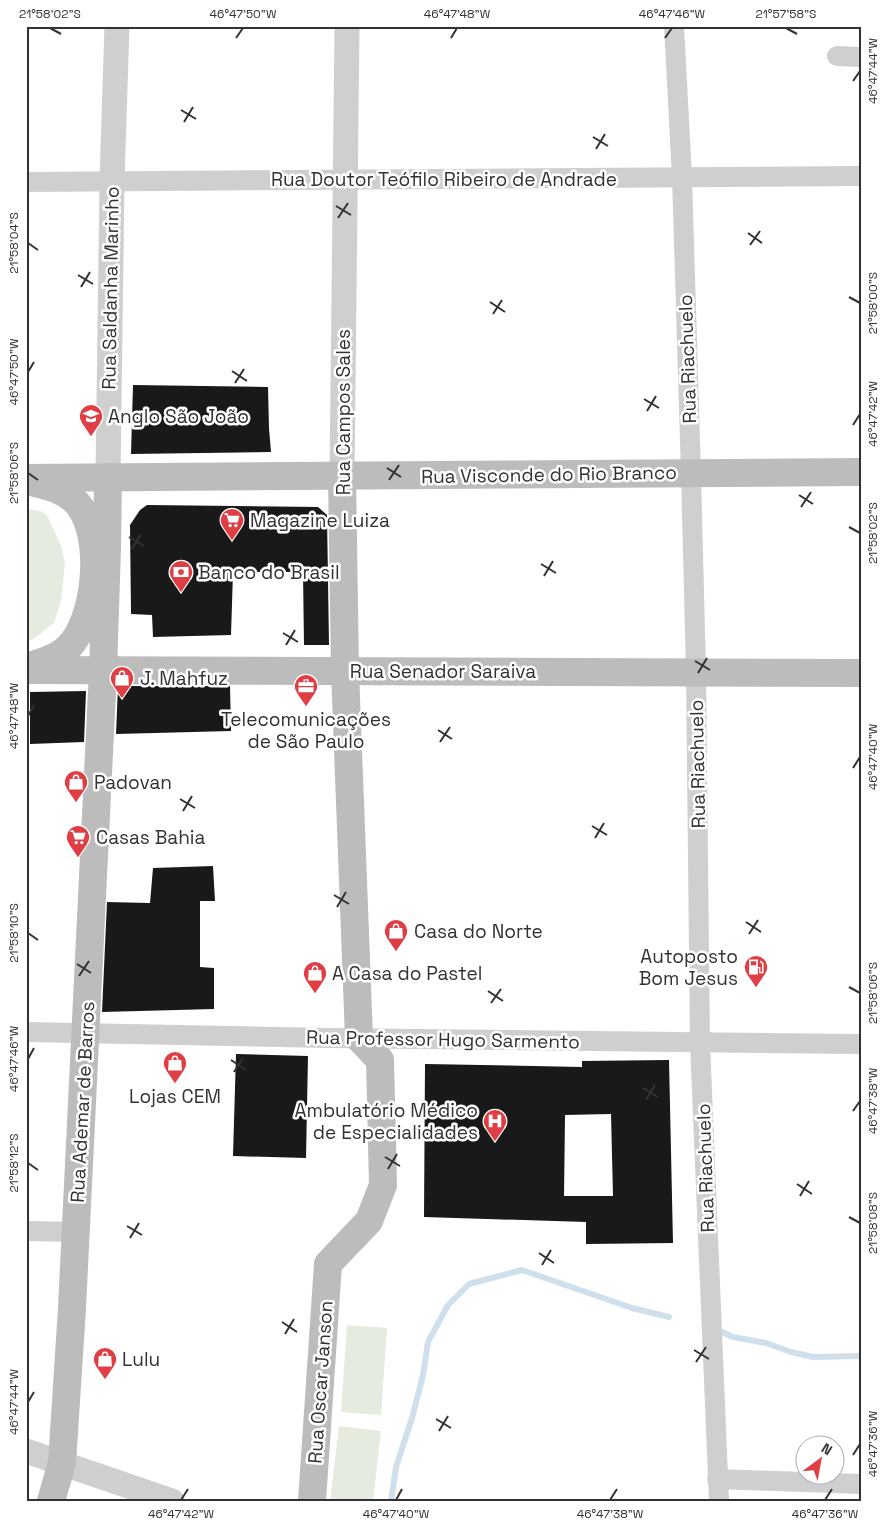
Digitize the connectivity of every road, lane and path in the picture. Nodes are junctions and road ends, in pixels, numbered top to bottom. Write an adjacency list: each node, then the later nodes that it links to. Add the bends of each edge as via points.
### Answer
1 (117, 26): 9 (street, Rua Saldanha Marinho)
2 (347, 26): 8 (street, Rua Campos Sales)
3 (674, 26): 7 (street, Rua Riachuelo)
4 (837, 56): 5 (street)
5 (861, 58)
6 (861, 176): 7 (street, Rua Doutor Teófilo Ribeiro de Andrade)
7 (682, 177): 8 (street, Rua Doutor Teófilo Ribeiro de Andrade); 12 (street, Rua Riachuelo)
8 (346, 180): 9 (street, Rua Doutor Teófilo Ribeiro de Andrade); 13 (street, Rua Campos Sales)
9 (112, 181): 10 (street, Rua Doutor Teófilo Ribeiro de Andrade); 14 (street, Rua Saldanha Marinho)
10 (26, 182)
11 (861, 472): 12 (main road, Rua Visconde do Rio Branco)
12 (690, 473): 13 (main road, Rua Visconde do Rio Branco); 19 (street, Rua Riachuelo)
13 (342, 476): 14 (main road, Rua Visconde do Rio Branco); 18 (main road, Rua Campos Sales)
14 (108, 477): 15 (main road, Rua Visconde do Rio Branco); 17 (main road, Rua Saldanha Marinho)
15 (26, 479): 16 (main road, via 59,490 76,502 92,536 94,585 87,615 72,644 50,659)
16 (26, 668): 17 (main road, Rua Senador Saraiva)
17 (103, 670): 18 (main road, Rua Senador Saraiva); 22 (main road, Rua Ademar de Barros)
18 (345, 671): 19 (main road, Rua Senador Saraiva); 23 (main road, Rua Campos Sales)
19 (696, 672): 20 (main road, Rua Senador Saraiva); 24 (street, Rua Riachuelo)
20 (861, 672)
21 (26, 1032): 22 (street, Rua Professor Hugo Sarmento)
22 (86, 1033): 23 (street, Rua Professor Hugo Sarmento); 27 (main road, Rua Ademar de Barros)
23 (359, 1038): 24 (street, Rua Professor Hugo Sarmento); 34 (main road, Rua Oscar Janson, via 380,1060 383,1185 369,1221 328,1264)
24 (700, 1043): 25 (street, Rua Professor Hugo Sarmento); 30 (street, Rua Riachuelo)
25 (861, 1044)
26 (26, 1231): 27 (street)
27 (76, 1232): 29 (main road, Rua Ademar de Barros)
28 (26, 1451): 29 (street)
29 (62, 1464): 32 (main road, Rua Ademar de Barros); 33 (street)
30 (717, 1479): 31 (street); 35 (street, Rua Riachuelo)
31 (861, 1484)
32 (51, 1501)
33 (172, 1501)
34 (312, 1501)
35 (719, 1501)

